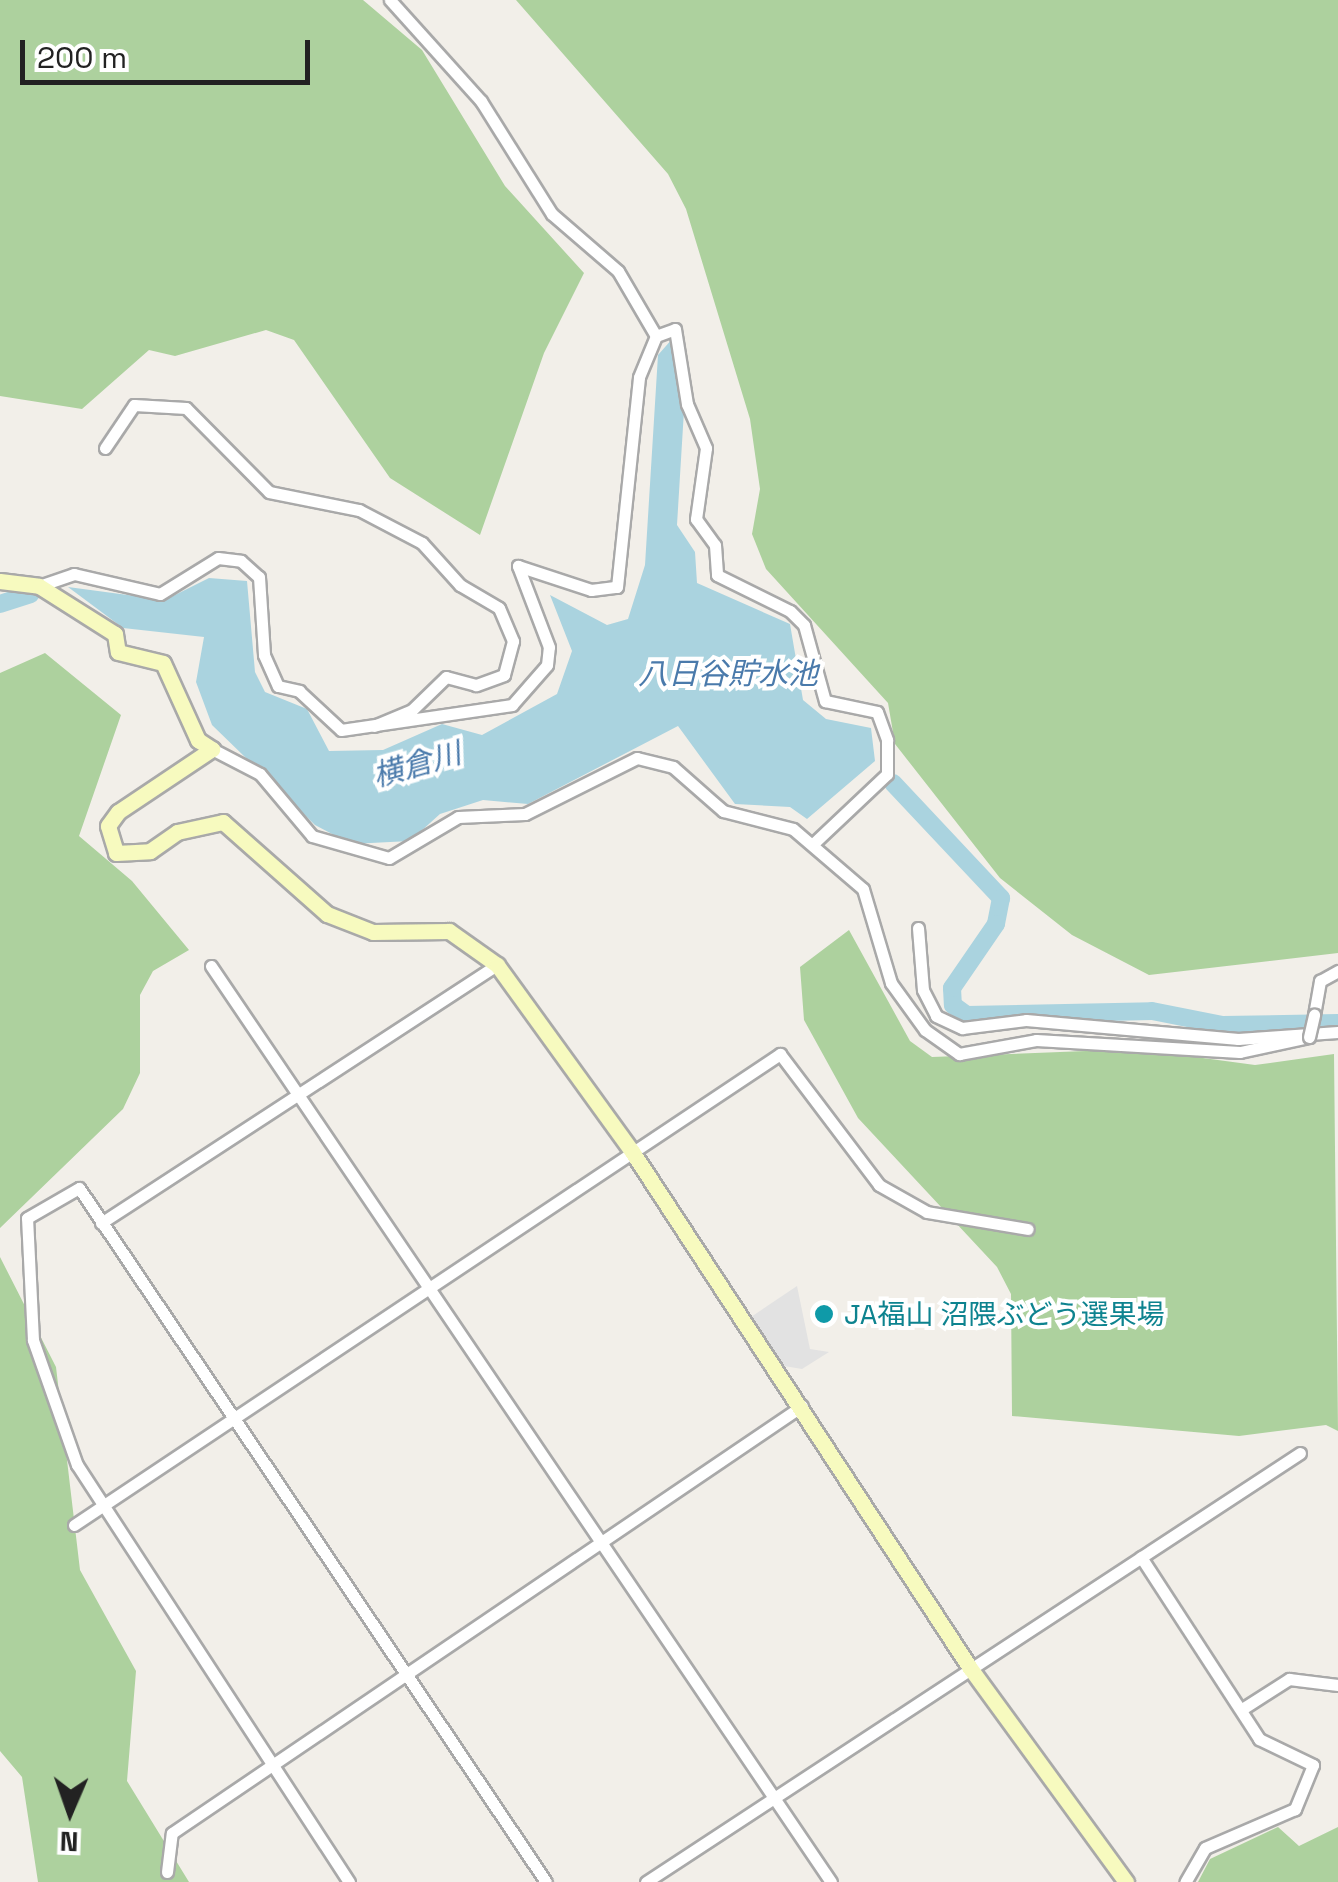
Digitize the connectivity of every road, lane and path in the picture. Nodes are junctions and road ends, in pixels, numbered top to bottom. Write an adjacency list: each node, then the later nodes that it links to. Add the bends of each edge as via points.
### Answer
1 (390, 0): 2 (street, via 480,101 552,214 618,271)
2 (656, 336): 6 (street, via 632,406 617,586 592,590 518,566 550,647 528,692 488,712); 8 (street, via 667,328 682,338 687,404 706,448 696,519 715,545 717,576 790,611 810,642 825,701 876,712 887,740 887,774)
3 (105, 448): 6 (street, via 134,405 186,408 269,492 359,510 422,543 460,586 499,608 514,641 504,675 476,685 446,677 412,710)
4 (0, 580): 5 (street)
5 (39, 586): 6 (street, via 74,574 160,594 218,558 240,561 259,577 264,655 278,686 299,691 340,730); 7 (street, via 115,634 118,652 175,673 198,740)
6 (361, 732)
7 (212, 749): 8 (street, via 260,774 312,836 354,853 404,854 458,817 525,814 638,758 672,766 723,811 794,828); 10 (street, via 118,812 108,826 116,853 150,851 177,832 223,822 326,914 373,932 449,931)
8 (812, 844): 12 (street, bridge, via 864,888 891,983 925,1030 959,1054 1036,1040 1240,1052 1309,1037 1320,981)
9 (918, 928): 13 (street, via 924,990 936,1016 962,1028 1026,1020 1238,1039)
10 (497, 965): 14 (street); 15 (street)
11 (212, 966): 14 (street)
12 (1338, 971)
13 (1338, 1032)
14 (297, 1093): 16 (street); 18 (street)
15 (633, 1152): 17 (street, via 780,1054 880,1185 926,1212); 18 (street); 19 (street)
16 (101, 1223): 20 (street); 22 (street, via 79,1188 28,1218 33,1340)
17 (1028, 1229)
18 (433, 1284): 20 (street); 24 (street)
19 (802, 1406): 24 (street); 26 (street)
20 (234, 1419): 22 (street); 27 (street)
21 (1300, 1452): 25 (street)
22 (99, 1508): 23 (street); 30 (street)
23 (74, 1525)
24 (602, 1540): 27 (street); 31 (street)
25 (1140, 1557): 26 (street); 29 (street)
26 (970, 1668): 31 (street); 37 (street)
27 (406, 1674): 30 (street); 34 (street)
28 (1338, 1685): 29 (street, via 1290,1679)
29 (1242, 1708): 38 (street, via 1258,1739 1313,1765 1308,1796 1205,1848)
30 (271, 1765): 32 (street, via 172,1833); 33 (street)
31 (772, 1798): 35 (street); 36 (street)
32 (167, 1872)
33 (349, 1882)
34 (546, 1882)
35 (646, 1882)
36 (831, 1882)
37 (1126, 1882)
38 (1185, 1882)

